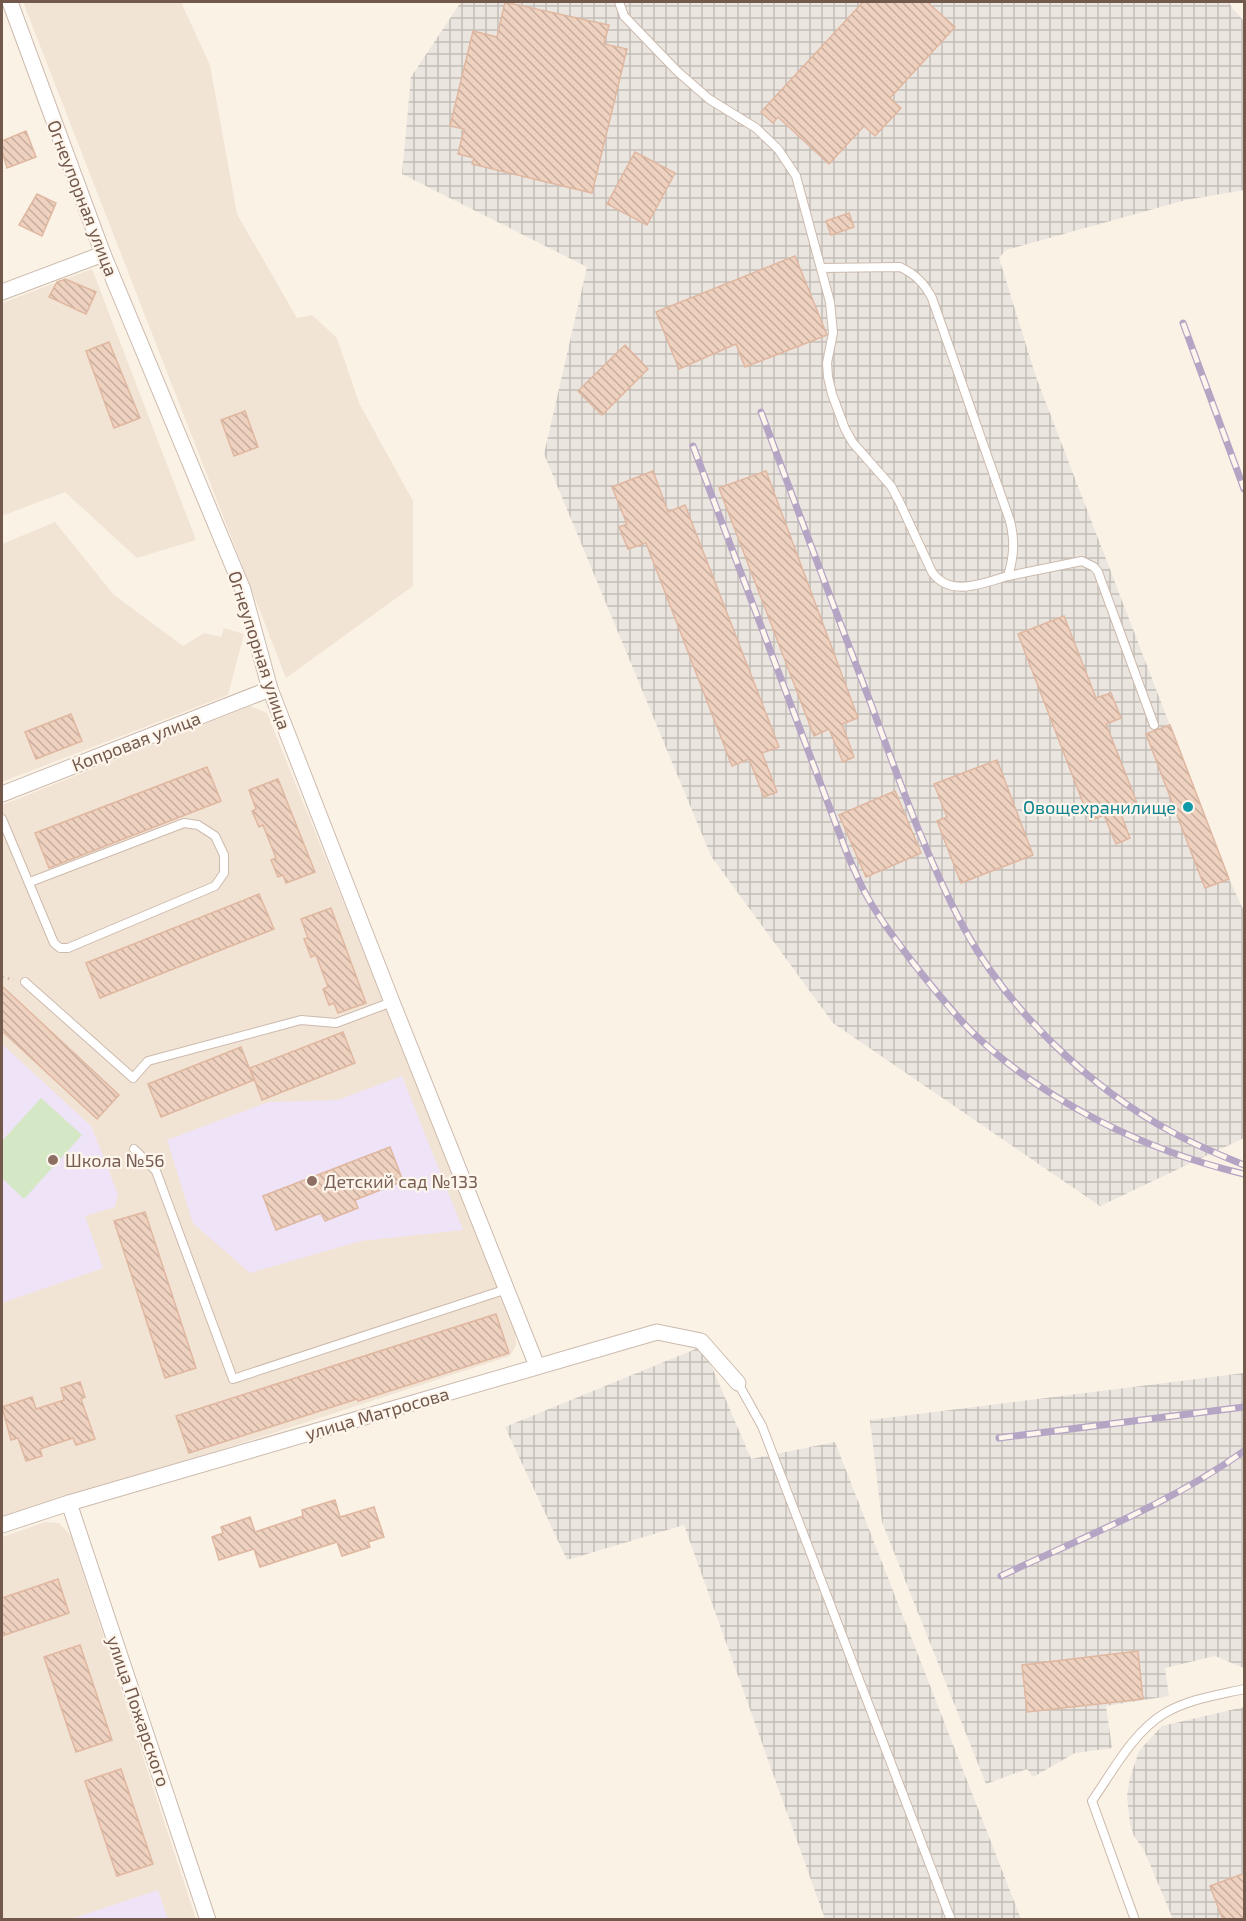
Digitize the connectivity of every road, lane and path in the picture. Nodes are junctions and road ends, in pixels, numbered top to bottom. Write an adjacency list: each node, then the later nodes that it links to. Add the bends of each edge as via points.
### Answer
1 (10, 2): 3 (street, Огнеупорная улица)
2 (619, 2): 4 (lane, via 624,16 693,87 756,128 778,149 796,176)
3 (103, 254): 5 (street); 7 (street, Огнеупорная улица, via 243,590)
4 (821, 268): 6 (lane, via 900,267 927,288 1010,521 1014,548); 6 (lane, via 832,317 828,377 853,443 891,486 938,582 969,586)
5 (2, 292)
6 (1008, 576): 8 (lane, via 1082,561 1094,567)
7 (270, 689): 9 (street, Копровая улица); 13 (street, Огнеупорная улица)
8 (1154, 725)
9 (2, 794)
10 (2, 819): 11 (lane)
11 (30, 882): 11 (lane, via 54,943 68,948 215,886 224,873 224,855 215,836 198,825 184,823)
12 (25, 982): 13 (lane, via 133,1078 148,1061 301,1020 336,1023)
13 (392, 1002): 15 (street, Огнеупорная улица)
14 (134, 1149): 15 (lane, via 156,1172 233,1379)
15 (507, 1289): 16 (street, Огнеупорная улица)
16 (537, 1366): 17 (street, улица Матросова, via 657,1332 701,1341); 18 (street, улица Матросова)
17 (738, 1383): 22 (lane, via 762,1426)
18 (69, 1503): 19 (street, улица Матросова); 21 (street, улица Пожарского)
19 (2, 1525)
20 (1245, 1689): 23 (lane, via 1192,1702 1164,1714 1126,1752 1092,1801)
21 (208, 1920)
22 (951, 1920)
23 (1135, 1920)

